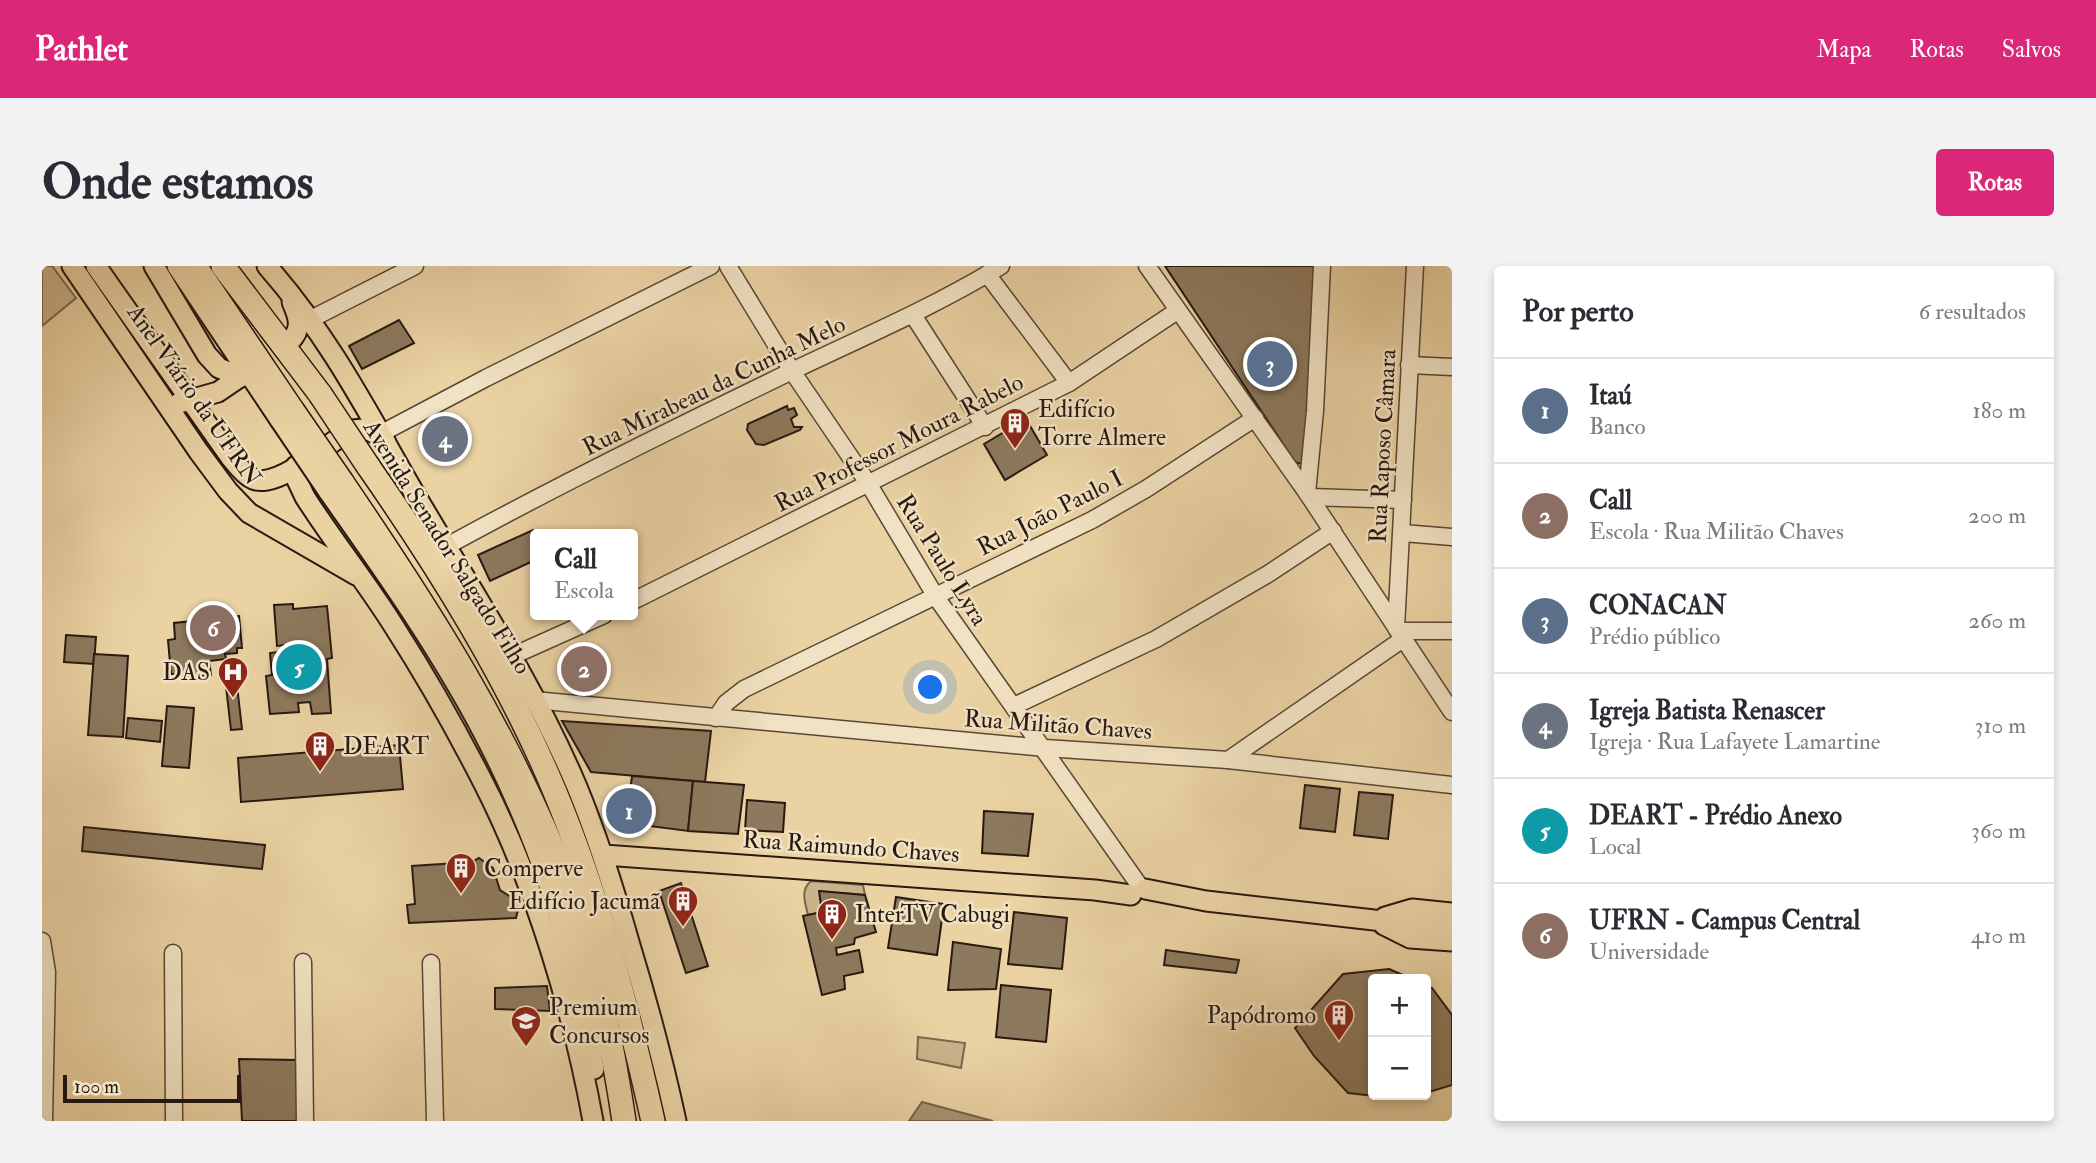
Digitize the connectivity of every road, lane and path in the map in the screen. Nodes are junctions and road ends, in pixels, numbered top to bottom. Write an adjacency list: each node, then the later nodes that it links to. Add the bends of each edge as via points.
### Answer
1 (72, 266): 25 (main road, Anel Viário da UFRN)
2 (96, 266): 24 (main road, Anel Viário da UFRN)
3 (154, 266): 24 (main road, via 207,355 219,368 242,376 218,392)
4 (177, 266): 26 (main road, Avenida Senador Salgado Filho)
5 (195, 266): 26 (highway, Avenida Senador Salgado Filho)
6 (223, 266): 72 (highway, Avenida Senador Salgado Filho, bridge, via 320,394 457,605 505,688 578,851 628,1014)
7 (267, 266): 15 (main road, Avenida Senador Salgado Filho)
8 (415, 266): 18 (street)
9 (710, 266): 29 (street, via 486,378)
10 (728, 266): 22 (street, Rua Paulo Lyra)
11 (1147, 266): 16 (street)
12 (1322, 266): 33 (street)
13 (1415, 266): 20 (street, Rua Raposo Câmara)
14 (994, 270): 17 (street, Rua Mirabeau da Cunha Melo); 23 (street)
15 (287, 289): 18 (main road, Avenida Senador Salgado Filho); 19 (main road, via 299,323)
16 (1177, 312): 23 (street, Rua Professor Moura Rabelo); 27 (street)
17 (913, 315): 22 (street, Rua Mirabeau da Cunha Melo); 28 (street)
18 (311, 319): 29 (main road, Avenida Senador Salgado Filho)
19 (289, 342)
20 (1409, 365): 21 (street); 34 (street, Rua Raposo Câmara)
21 (1452, 367)
22 (792, 372): 31 (street, Rua Paulo Lyra); 38 (street, Rua Mirabeau da Cunha Melo, via 530,500)
23 (1069, 383): 28 (street, Rua Professor Moura Rabelo)
24 (190, 400): 25 (main road); 30 (main road, Anel Viário da UFRN, via 230,458 255,480 271,480)
25 (168, 406): 39 (main road, Anel Viário da UFRN, via 249,513)
26 (286, 416): 32 (highway, Avenida Senador Salgado Filho, bridge)
27 (1255, 418): 33 (street); 40 (street, Rua João Paulo I, via 1092,520)
28 (985, 427): 31 (street, Rua Professor Moura Rabelo)
29 (384, 437): 30 (main road, via 356,429); 38 (main road, Avenida Senador Salgado Filho)
30 (298, 465): 39 (main road, via 296,478 305,497)
31 (868, 483): 40 (street, Rua Paulo Lyra); 41 (street, Rua Professor Moura Rabelo)
32 (335, 487): 70 (main road, Avenida Senador Salgado Filho, via 483,732 530,833 585,1012); 71 (highway, Avenida Senador Salgado Filho, via 435,621 477,691 540,818 568,887 593,970)
33 (1309, 495): 34 (street); 35 (street)
34 (1403, 500): 36 (street, Rua Raposo Câmara)
35 (1333, 531): 44 (street); 47 (street, via 1156,639)
36 (1402, 533): 37 (street); 44 (street, Rua Raposo Câmara)
37 (1452, 537)
38 (447, 546): 45 (main road, Avenida Senador Salgado Filho)
39 (363, 579): 69 (main road, via 462,742 507,834 557,972)
40 (936, 597): 47 (street, Rua Paulo Lyra); 49 (street, Rua João Paulo I, via 744,689)
41 (638, 598)
42 (593, 620): 45 (street)
43 (1452, 631): 44 (street)
44 (1399, 633): 48 (street); 51 (street)
45 (510, 657): 46 (main road, Avenida Senador Salgado Filho)
46 (534, 700): 49 (street, Rua Militão Chaves); 53 (main road, Avenida Senador Salgado Filho)
47 (1014, 706): 50 (street, Rua Paulo Lyra)
48 (1452, 712)
49 (716, 718): 50 (street, Rua Militão Chaves)
50 (1045, 748): 51 (street, Rua Militão Chaves); 54 (street, Rua Paulo Lyra)
51 (1228, 760): 52 (street, Rua Militão Chaves)
52 (1452, 785)
53 (604, 855): 55 (main road, Rua Raimundo Chaves); 73 (main road, Avenida Senador Salgado Filho)
54 (1136, 887): 55 (main road, Rua Raimundo Chaves); 58 (main road, Rua Raimundo Chaves, via 1189,899)
55 (1093, 890): 56 (main road)
56 (1115, 908)
57 (1452, 913): 58 (main road, Rua Raimundo Chaves, via 1412,909)
58 (1374, 920): 59 (main road, Rua Raimundo Chaves); 60 (main road, Rua Raimundo Chaves, via 1410,938)
59 (1452, 927)
60 (1452, 941)
61 (43, 946): 65 (street, via 47,972)
62 (173, 953): 66 (street)
63 (303, 962): 67 (street)
64 (431, 963): 68 (street)
65 (44, 1121)
66 (174, 1121)
67 (305, 1121)
68 (435, 1121)
69 (593, 1121)
70 (602, 1121)
71 (624, 1121)
72 (653, 1121)
73 (676, 1121)

